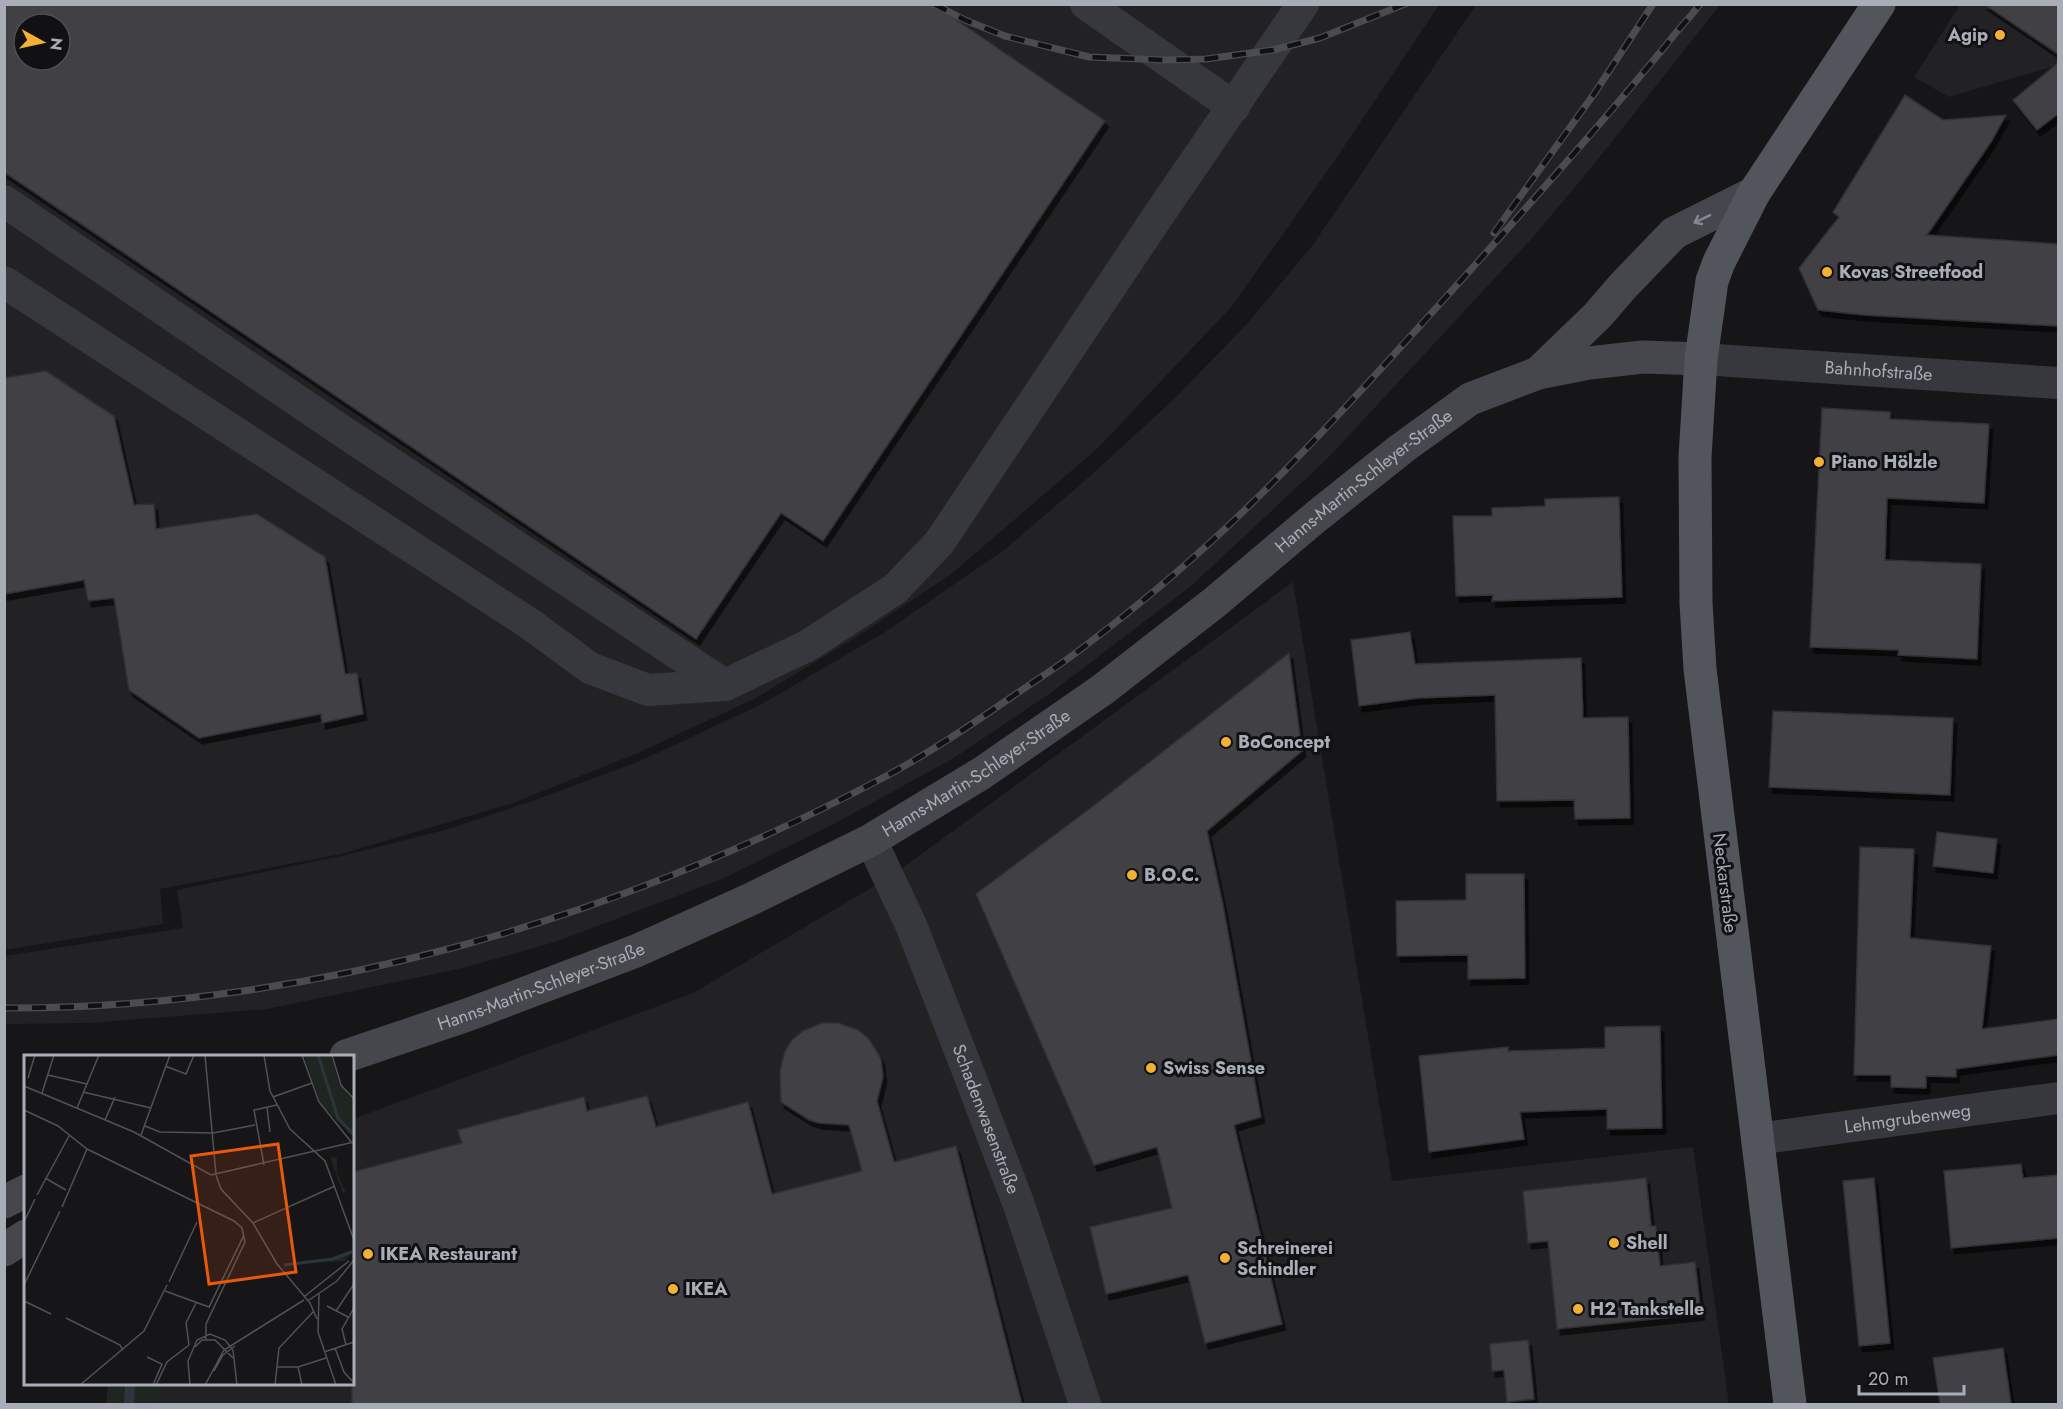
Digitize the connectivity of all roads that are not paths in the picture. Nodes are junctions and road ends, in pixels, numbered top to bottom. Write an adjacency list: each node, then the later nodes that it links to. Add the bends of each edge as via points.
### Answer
1 (1086, 4): 4 (street)
2 (1303, 4): 4 (street)
3 (1879, 4): 5 (main road, Hanns-Martin-Schleyer-Straße)
4 (1234, 107): 11 (street, via 939,543 895,589 807,646)
5 (1754, 193): 8 (main road, Hanns-Martin-Schleyer-Straße, via 1712,281); 9 (main road, Hanns-Martin-Schleyer-Straße, one-way to 9, via 1674,233)
6 (4, 201): 11 (street)
7 (4, 282): 11 (street, via 530,624 590,668 648,690)
8 (1701, 359): 9 (main road, Hanns-Martin-Schleyer-Straße, via 1642,357); 10 (street, Bahnhofstraße); 15 (main road, Neckarstraße, via 1695,457 1700,669)
9 (1538, 373): 12 (main road, Hanns-Martin-Schleyer-Straße, via 1470,399 1401,449 1102,690 982,772)
10 (2058, 383)
11 (725, 685)
12 (871, 840): 13 (main road, Hanns-Martin-Schleyer-Straße, via 636,951); 20 (street, Schadenwasenstraße, via 911,925 1019,1205)
13 (349, 1055)
14 (2058, 1098): 15 (street, Lehmgrubenweg)
15 (1757, 1139): 21 (main road, Neckarstraße)
16 (24, 1192): 17 (main road)
17 (4, 1202)
18 (24, 1237): 19 (main road)
19 (4, 1250)
20 (1085, 1404)
21 (1790, 1404)

